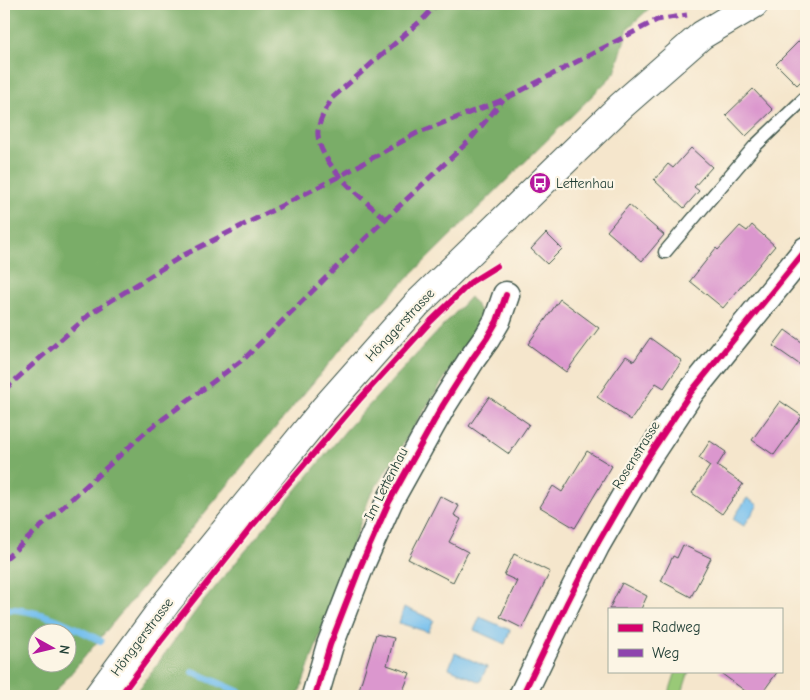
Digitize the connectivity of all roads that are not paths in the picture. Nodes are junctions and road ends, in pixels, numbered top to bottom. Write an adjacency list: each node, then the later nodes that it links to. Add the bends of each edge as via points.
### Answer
1 (754, 4): 6 (main road, Hönggerstrasse, via 702,35 621,106 417,304 324,409 168,602)
2 (806, 97): 4 (lane, via 755,146)
3 (806, 250): 8 (street, Rosenstrasse, via 691,392 644,463 596,546)
4 (665, 252)
5 (506, 295): 7 (street, Im Lettenhau, via 497,321 443,405 389,502 330,646)
6 (98, 696)
7 (315, 696)
8 (522, 696)

